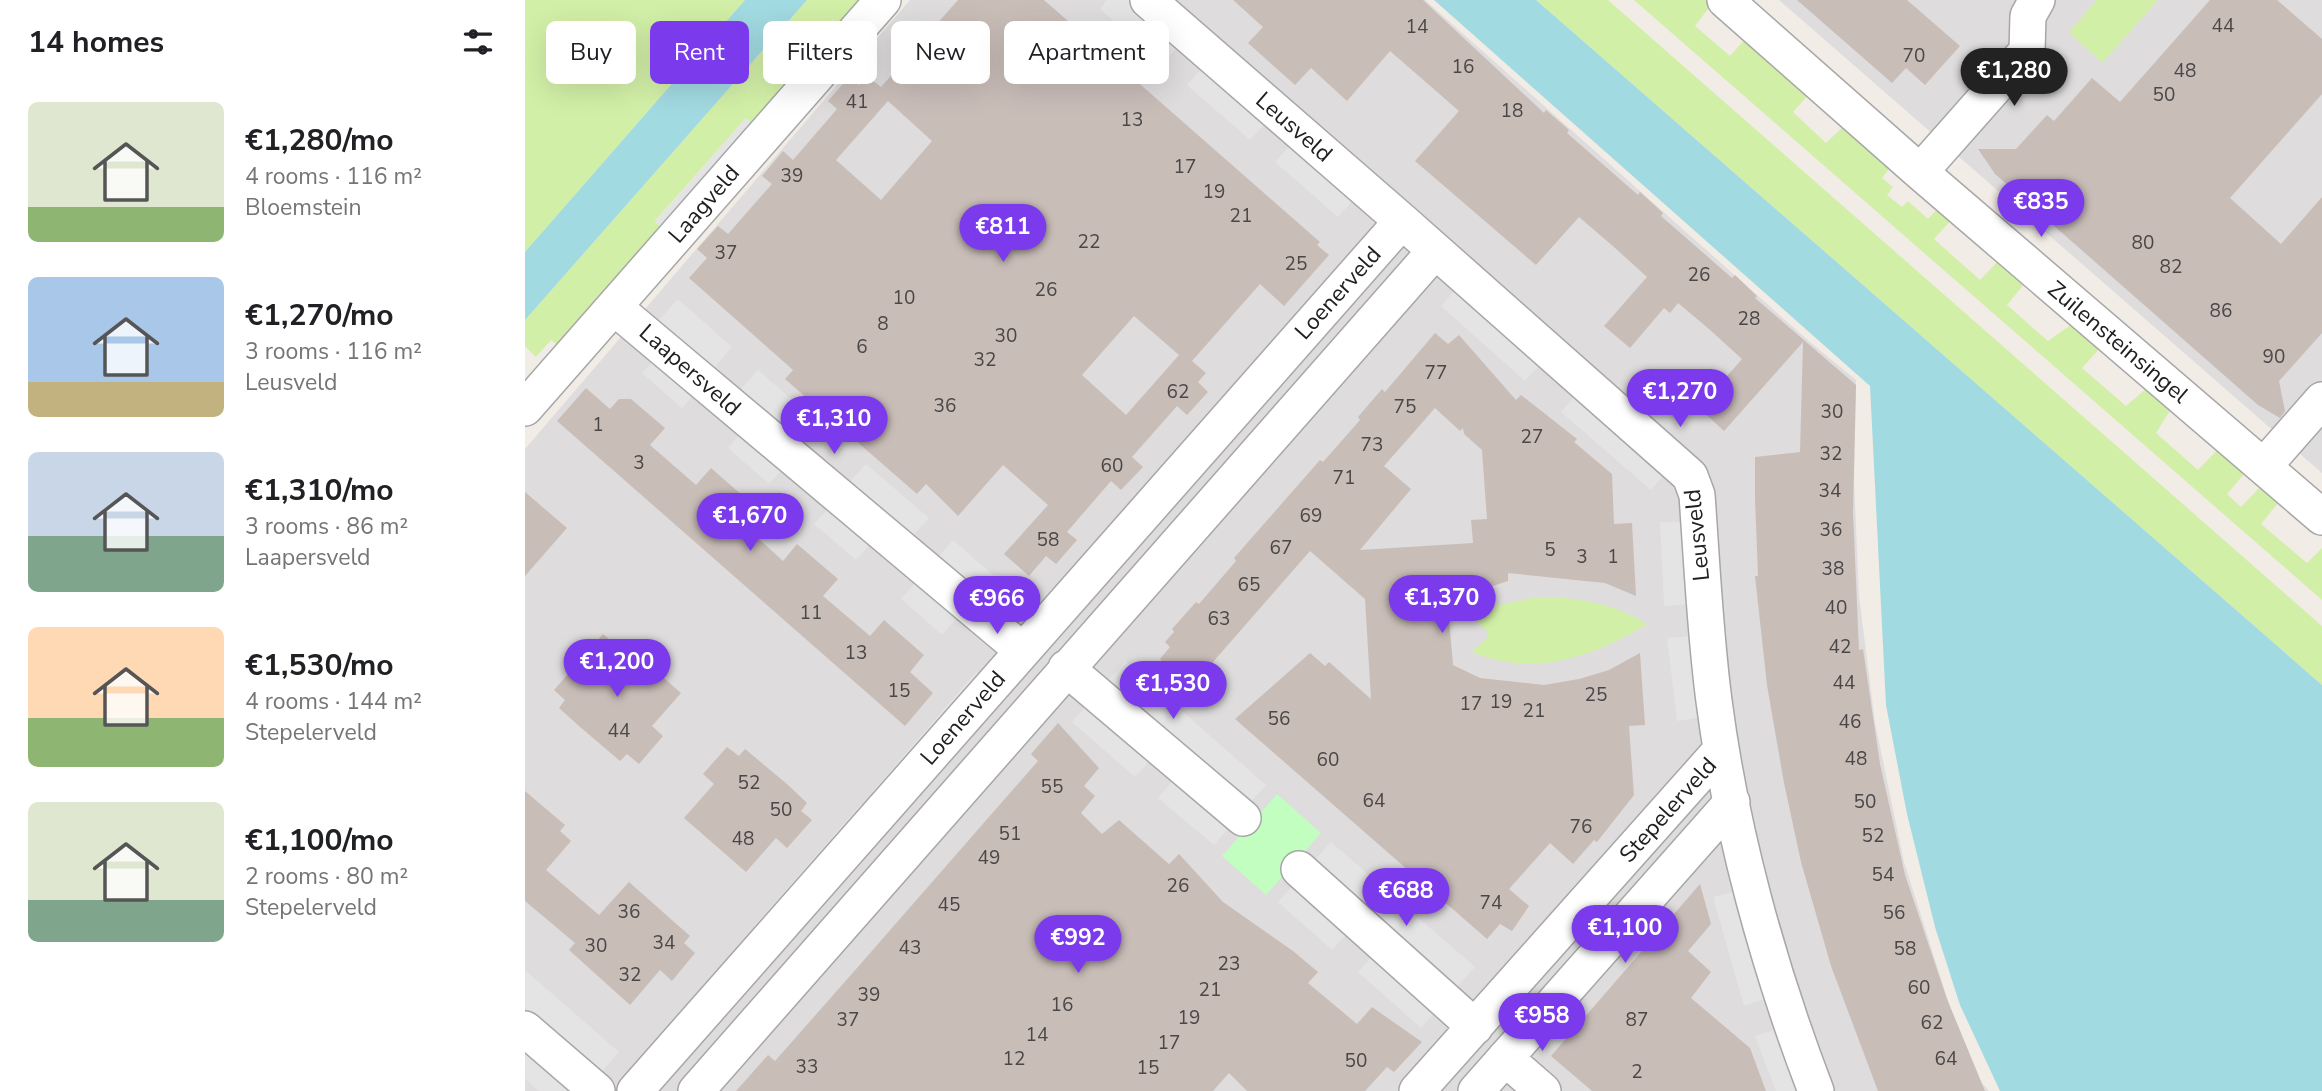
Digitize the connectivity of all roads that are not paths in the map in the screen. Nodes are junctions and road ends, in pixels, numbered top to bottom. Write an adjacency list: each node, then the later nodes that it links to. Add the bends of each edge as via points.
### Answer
1 (883, 0): 8 (street, Laagveld)
2 (1148, 0): 6 (street, Leusveld)
3 (1725, 0): 5 (street, Zuilensteinsingel)
4 (2036, 0): 5 (street, via 2028,16 2027,51)
5 (1920, 172): 11 (street, Zuilensteinsingel)
6 (1402, 221): 7 (street, Leusveld); 13 (street, Loenerveld)
7 (1435, 251): 14 (street, Loenerveld); 15 (street, Leusveld, via 1689,476 1697,495)
8 (614, 307): 10 (street, Laagveld); 13 (street, Laapersveld)
9 (2322, 400): 11 (street)
10 (525, 408)
11 (2264, 466): 12 (street, Zuilensteinsingel)
12 (2322, 517)
13 (1021, 650): 23 (street, Loenerveld)
14 (1066, 668): 17 (street); 24 (street, Loenerveld)
15 (1721, 750): 16 (street, Leusveld); 19 (street, Stepelerveld)
16 (1732, 802): 21 (street, Stepelerveld); 28 (street, Leusveld, via 1781,990)
17 (1243, 818)
18 (1299, 869): 19 (street)
19 (1475, 1027): 25 (street, Stepelerveld)
20 (525, 1030): 22 (street)
21 (1505, 1058): 26 (street, Stepelerveld); 27 (street)
22 (597, 1091)
23 (635, 1091)
24 (696, 1091)
25 (1417, 1091)
26 (1476, 1091)
27 (1543, 1091)
28 (1816, 1091)

